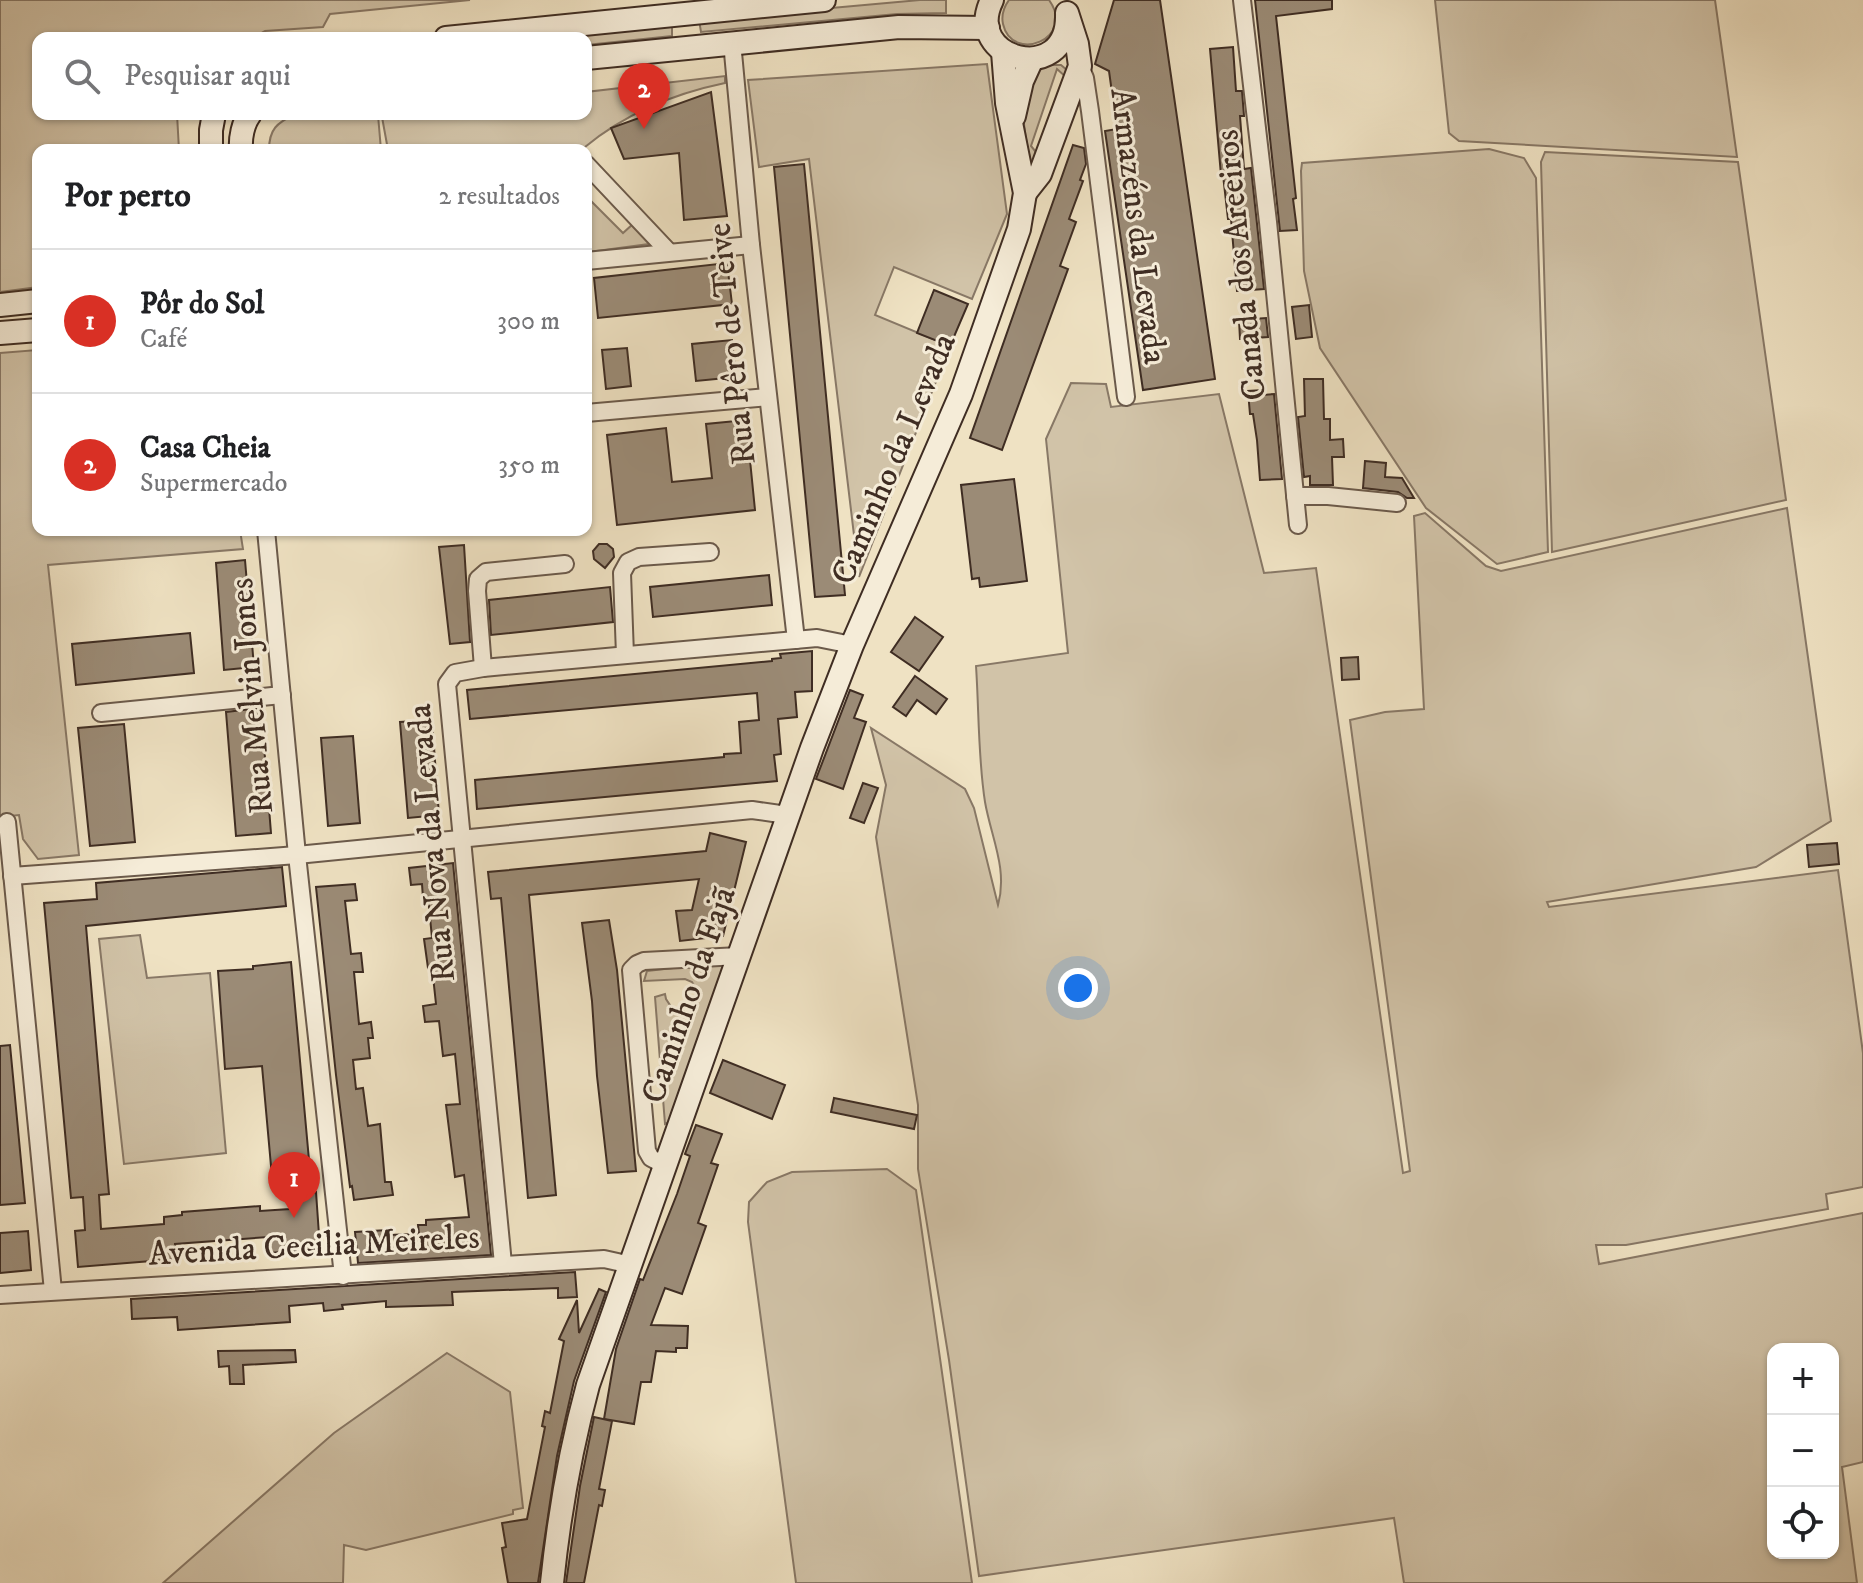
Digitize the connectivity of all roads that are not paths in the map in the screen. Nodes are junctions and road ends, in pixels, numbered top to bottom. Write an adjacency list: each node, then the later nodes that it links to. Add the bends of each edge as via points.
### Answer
1 (824, 0): 6 (street)
2 (992, 0): 5 (street)
3 (1242, 0): 30 (street, Canada dos Areeiros)
4 (1065, 6): 8 (street, via 1067,26); 12 (street, Armazéns da Levada)
5 (988, 28): 7 (street, via 910,26); 9 (street)
6 (506, 32)
7 (732, 42): 10 (street); 20 (street, Rua Pêro de Teive)
8 (1055, 48): 11 (street); 12 (street, Armazéns da Levada)
9 (1003, 52): 11 (street); 15 (street, Caminho da Levada)
10 (592, 57)
11 (1032, 59): 15 (street, Caminho da Levada)
12 (1080, 66): 19 (street, Caminho da Levada, via 1040,174); 28 (street, Armazéns da Levada)
13 (213, 120): 16 (street)
14 (246, 120): 17 (street)
15 (1013, 129): 19 (street, Caminho da Levada)
16 (211, 144)
17 (240, 144)
18 (592, 170): 21 (street)
19 (1025, 193): 37 (street, Caminho da Levada, via 1015,242 961,394)
20 (751, 245): 21 (street); 27 (street, Rua Pêro de Teive)
21 (669, 252): 22 (street)
22 (592, 260)
23 (32, 302): 24 (street)
24 (0, 305)
25 (32, 330): 26 (street)
26 (0, 333)
27 (768, 397): 29 (street); 36 (street, Rua Pêro de Teive)
28 (1126, 397)
29 (592, 412)
30 (1295, 496): 31 (street); 32 (street, Canada dos Areeiros)
31 (1397, 503)
32 (1298, 525)
33 (267, 536): 40 (street, Rua Melvin Jones)
34 (710, 552): 38 (street, via 628,562 622,573)
35 (565, 564): 39 (street, via 486,572 478,579)
36 (796, 640): 37 (street, Rua Nova da Levada); 38 (street, Rua Nova da Levada)
37 (852, 645): 42 (street, Caminho da Levada)
38 (625, 655): 39 (street, Rua Nova da Levada)
39 (483, 668): 45 (street, Rua Nova da Levada, via 455,673 447,684)
40 (282, 695): 41 (street); 46 (street, Rua Melvin Jones)
41 (101, 713)
42 (812, 748): 43 (street, Caminho da Fajã)
43 (787, 815): 45 (street, via 752,810); 48 (street, Caminho da Fajã)
44 (7, 822): 47 (street)
45 (461, 839): 46 (street); 50 (street, Rua Nova da Levada)
46 (297, 855): 47 (street); 52 (street, Rua Melvin Jones)
47 (12, 876): 53 (street)
48 (739, 956): 49 (street, Caminho da Fajã); 49 (street, via 644,961 631,970 647,1151)
49 (666, 1166): 51 (street, Caminho da Fajã)
50 (503, 1264): 51 (street, Avenida Cecilia Meireles, via 604,1259); 52 (street, Avenida Cecilia Meireles)
51 (631, 1265): 55 (street, Caminho da Fajã, via 570,1451)
52 (343, 1276): 53 (street, Avenida Cecilia Meireles)
53 (53, 1291): 54 (street, Avenida Cecilia Meireles)
54 (0, 1295)
55 (552, 1583)

